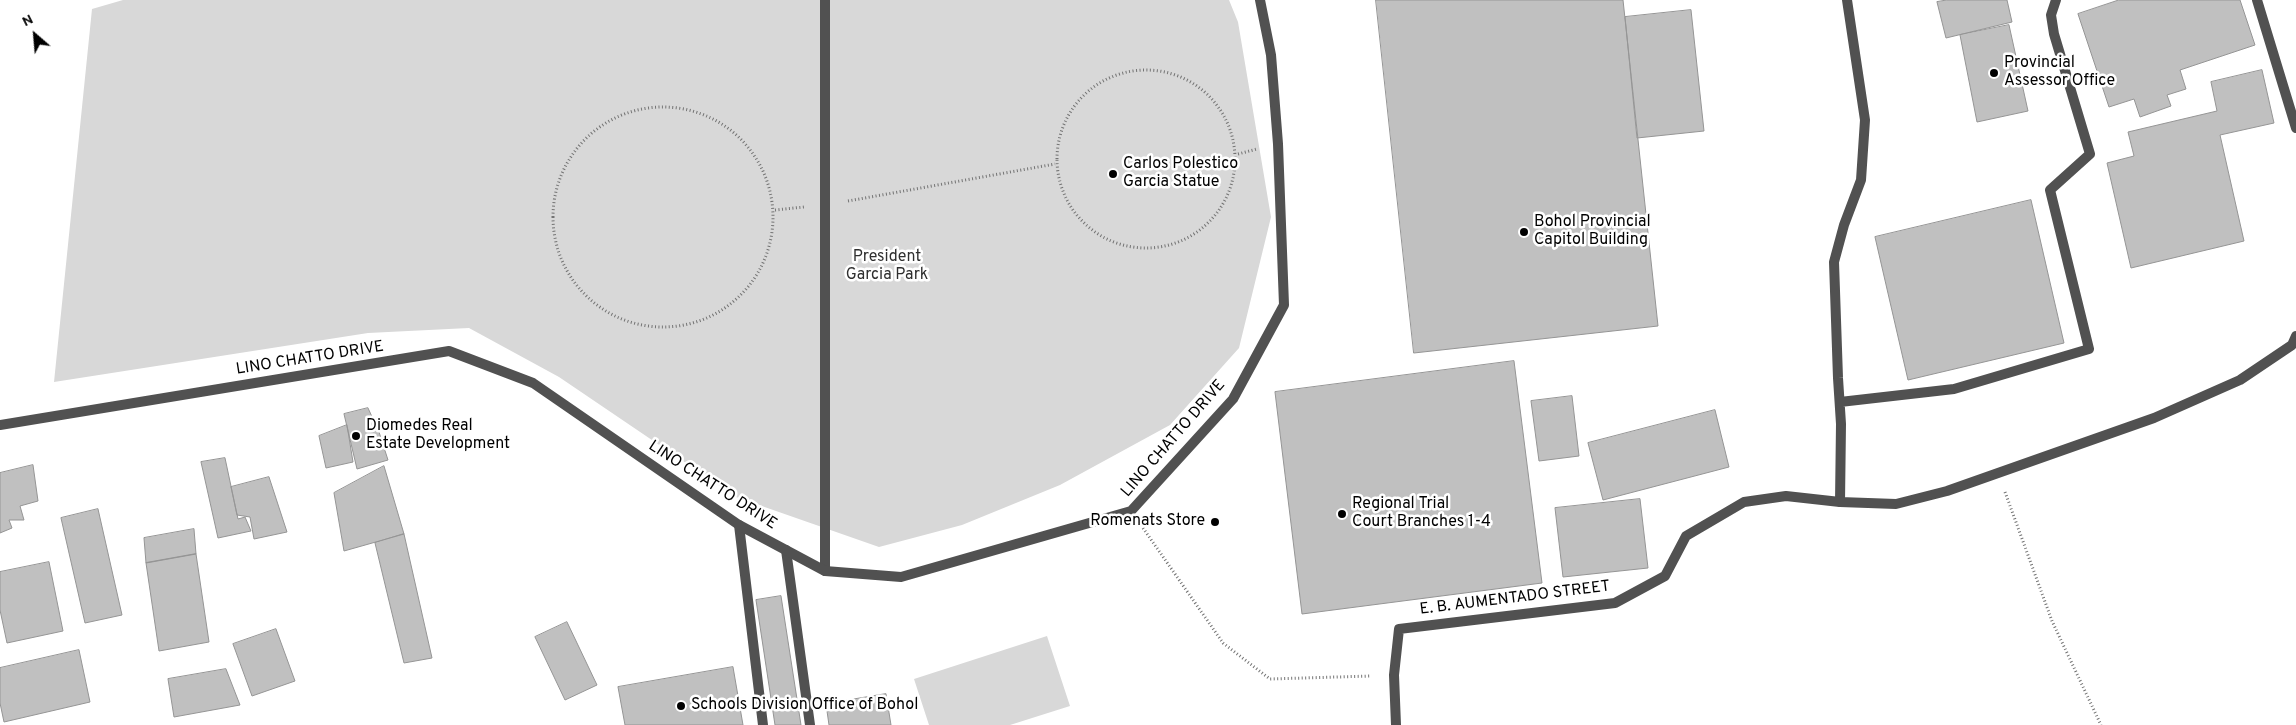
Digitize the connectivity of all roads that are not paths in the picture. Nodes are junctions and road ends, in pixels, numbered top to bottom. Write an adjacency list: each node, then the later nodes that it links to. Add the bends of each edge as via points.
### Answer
1 (824, 0): 13 (street)
2 (1260, 0): 13 (street, LINO CHATTO DRIVE, via 1271,55 1275,104 1284,305 1233,399 1131,511 901,578)
3 (1847, 0): 8 (street, via 1865,120 1861,180 1834,262)
4 (2056, 0): 8 (street, via 2051,15 2054,34 2090,154 2050,190 2088,349 1954,389)
5 (2257, 0): 6 (street)
6 (2296, 128)
7 (2296, 336): 10 (street, via 2292,345 2240,380 2154,418 1947,492 1896,504)
8 (1840, 402): 10 (street)
9 (0, 425): 11 (street, LINO CHATTO DRIVE, via 449,351 534,383)
10 (1840, 502): 16 (street, E. B. AUMENTADO STREET, via 1786,496 1744,502 1686,536 1665,576 1615,603 1399,629 1394,676)
11 (739, 525): 12 (street, LINO CHATTO DRIVE); 14 (street)
12 (786, 550): 13 (street, LINO CHATTO DRIVE); 15 (street)
13 (825, 571)
14 (763, 725)
15 (810, 725)
16 (1396, 725)

